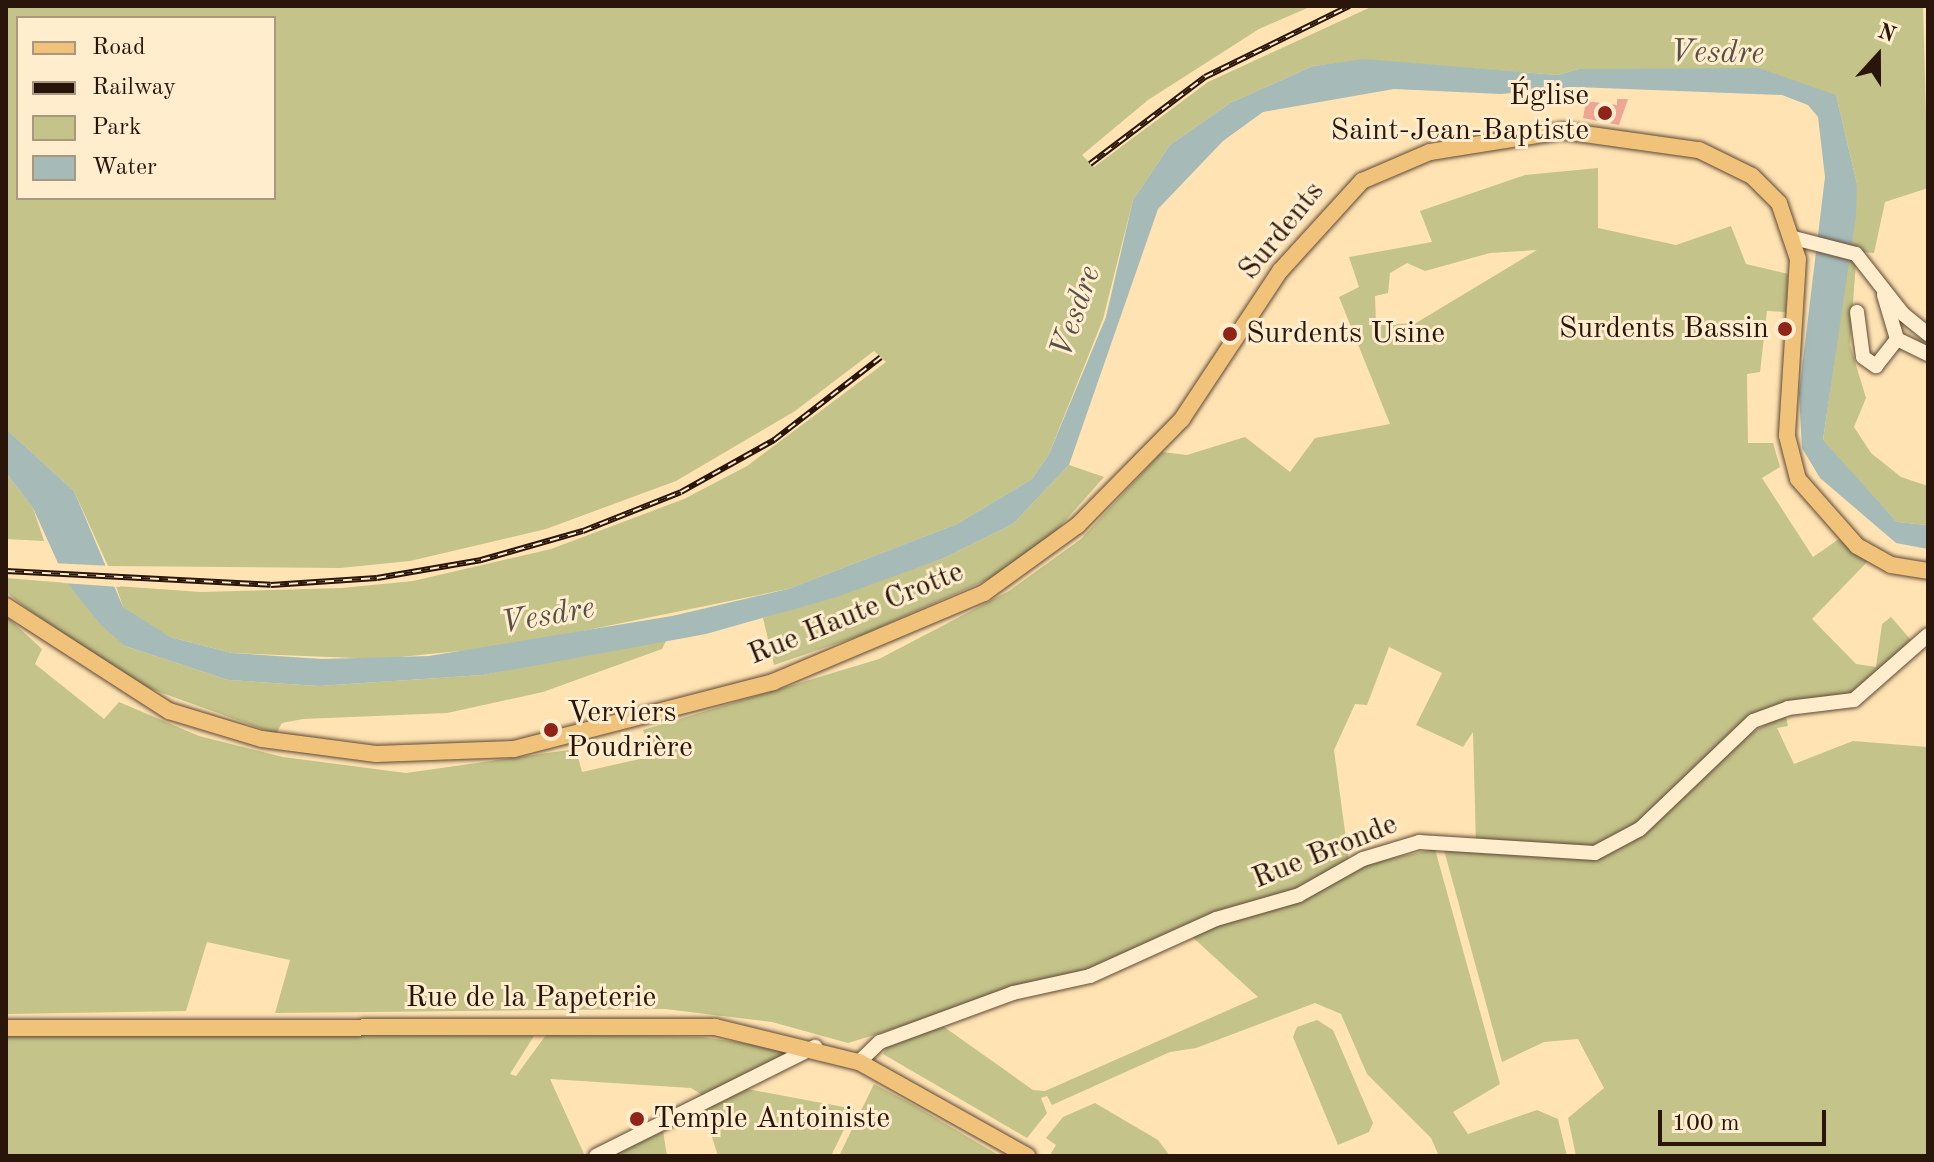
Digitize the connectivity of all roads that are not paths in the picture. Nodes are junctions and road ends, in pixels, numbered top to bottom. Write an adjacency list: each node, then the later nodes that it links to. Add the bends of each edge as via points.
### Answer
1 (1794, 238): 2 (street, via 1869,256); 7 (main road, Surdents, via 1779,203 1727,160 1638,137 1523,133 1400,161 1362,181 1332,210 1280,271 1182,419); 8 (main road, Surdents, via 1798,280 1787,436 1798,479 1857,546 1891,565)
2 (1882, 287): 4 (street); 5 (street)
3 (1857, 312): 5 (street, via 1863,357 1876,366)
4 (1928, 334)
5 (1897, 339): 6 (street)
6 (1928, 354)
7 (1078, 525): 9 (main road, Rue Haute Crotte, via 984,593 773,682 514,749 426,757 262,739 169,711)
8 (1928, 571)
9 (6, 606)
10 (1928, 635): 13 (street, Rue Bronde, via 1911,643 1854,700 1788,708 1753,721 1640,829 1595,853 1419,842 1363,859 1299,895 1216,919 1090,976 1013,993 880,1042)
11 (6, 1028): 12 (main road, Rue de la Papeterie, via 653,1025 715,1027)
12 (815, 1047): 13 (main road, Rue de la Papeterie); 14 (street)
13 (859, 1062): 15 (main road, Rue de la Papeterie)
14 (596, 1156)
15 (1027, 1156)

